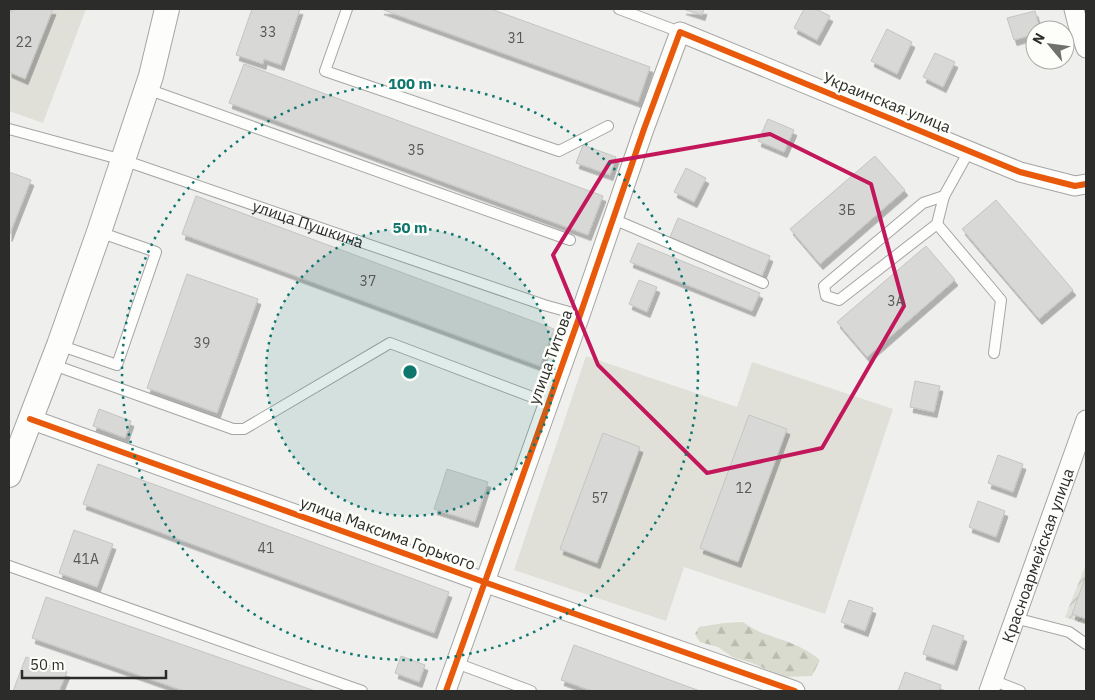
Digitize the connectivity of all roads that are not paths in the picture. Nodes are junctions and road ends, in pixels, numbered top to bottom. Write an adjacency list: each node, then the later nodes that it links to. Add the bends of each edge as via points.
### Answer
1 (167, 9): 7 (street)
2 (347, 9): 8 (lane, via 325,72 559,151)
3 (619, 9): 5 (lane)
4 (1074, 9): 6 (street)
5 (680, 32): 10 (street, Украинская улица); 14 (street, улица Титова)
6 (1086, 48)
7 (147, 89): 11 (street); 17 (lane)
8 (608, 126)
9 (9, 129): 11 (lane, улица Пушкина)
10 (969, 151): 12 (street, Украинская улица, via 1020,172 1075,186); 13 (lane)
11 (123, 160): 16 (street); 19 (lane, улица Пушкина, via 544,306)
12 (1086, 184)
13 (944, 196): 15 (lane); 15 (lane, via 923,204 824,286 826,296 839,300)
14 (613, 219): 18 (lane); 19 (street, улица Титова)
15 (937, 224): 21 (lane, via 1001,300)
16 (98, 232): 20 (street); 20 (lane, via 156,252 117,365)
17 (570, 240)
18 (763, 283)
19 (580, 315): 22 (street, улица Титова)
20 (55, 354): 22 (lane, via 233,429 244,429 390,343); 23 (street)
21 (994, 354)
22 (548, 403): 27 (street, улица Титова)
23 (30, 419): 25 (street); 27 (street, улица Максима Горького)
24 (1086, 420): 28 (street, Красноармейская улица)
25 (9, 475)
26 (9, 566): 32 (lane)
27 (484, 582): 30 (street, улица Титова); 35 (street, улица Максима Горького)
28 (1015, 618): 29 (lane, via 1069,632); 31 (street, Красноармейская улица)
29 (1086, 644)
30 (456, 663): 33 (street, улица Титова); 34 (lane)
31 (991, 686): 36 (lane)
32 (362, 691)
33 (446, 691)
34 (531, 691)
35 (794, 691)
36 (1020, 691)

